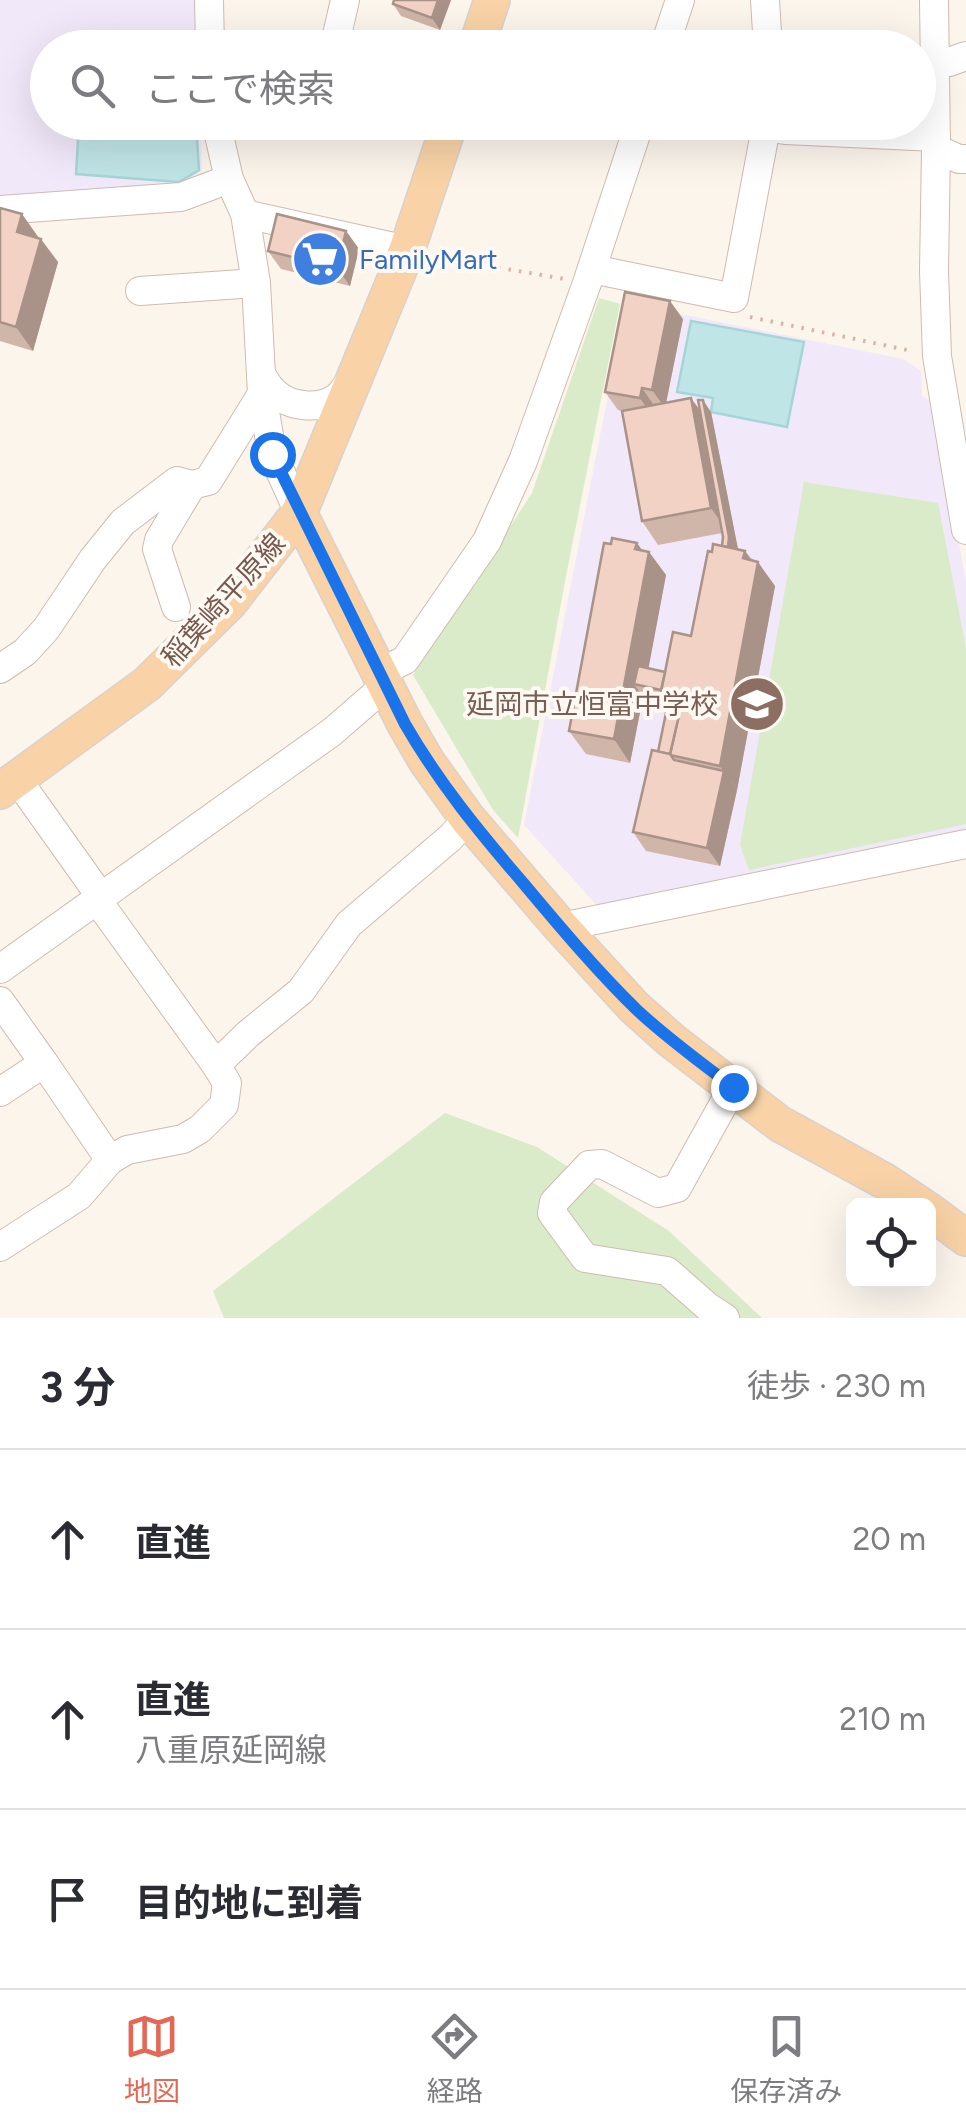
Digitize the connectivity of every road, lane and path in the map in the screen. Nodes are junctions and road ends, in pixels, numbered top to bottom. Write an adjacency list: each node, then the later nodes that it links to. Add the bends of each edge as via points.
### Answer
1 (209, 0): 7 (street)
2 (345, 0): 8 (street)
3 (492, 0): 9 (main road)
4 (680, 0): 10 (street)
5 (765, 0): 11 (street)
6 (934, 0): 12 (street)
7 (210, 30)
8 (338, 30)
9 (482, 30)
10 (670, 30)
11 (767, 30)
12 (934, 30)
13 (966, 56): 14 (street)
14 (936, 62)
15 (220, 140): 23 (street)
16 (444, 140): 26 (main road, 稲葉崎平原線)
17 (634, 140): 27 (street)
18 (764, 140): 27 (street, via 734,298)
19 (901, 140): 21 (street)
20 (936, 140): 21 (street)
21 (936, 143): 22 (street); 31 (street)
22 (966, 159)
23 (229, 179): 24 (street, via 182,197); 25 (street)
24 (0, 210)
25 (244, 214): 26 (street); 28 (street)
26 (407, 250): 27 (path); 33 (main road, 稲葉崎平原線)
27 (589, 276): 40 (street, via 487,541 404,660)
28 (256, 282): 29 (street); 34 (street)
29 (140, 290)
30 (743, 316): 31 (path)
31 (937, 356): 32 (street); 37 (street)
32 (966, 362)
33 (360, 368): 34 (street, via 339,396 309,406 286,401); 36 (main road, 稲葉崎平原線)
34 (262, 384): 35 (street, via 208,481); 36 (street, via 272,454)
35 (192, 485): 38 (street, via 156,549); 39 (street, via 177,481 123,522 46,630)
36 (300, 513): 40 (main road); 41 (main road, 稲葉崎平原線, via 229,602 147,684)
37 (966, 530)
38 (176, 608)
39 (0, 669)
40 (382, 679): 42 (main road, via 427,762); 44 (street, via 332,732)
41 (8, 785): 44 (street)
42 (468, 819): 45 (main road); 49 (street, via 349,924 301,991)
43 (966, 844): 45 (street)
44 (99, 899): 46 (street); 49 (street)
45 (561, 927): 50 (main road, via 634,1007)
46 (0, 969)
47 (0, 1001): 48 (street)
48 (44, 1063): 51 (street); 52 (street)
49 (216, 1066): 52 (street, via 227,1083 224,1105 200,1128)
50 (733, 1087): 53 (main road, via 780,1124); 57 (street, via 677,1188 658,1193 602,1164 589,1165 554,1202 552,1213 585,1258 668,1271)
51 (0, 1092)
52 (110, 1160): 56 (street, via 79,1196)
53 (910, 1198)
54 (936, 1216): 55 (main road)
55 (966, 1238)
56 (0, 1247)
57 (725, 1318)

